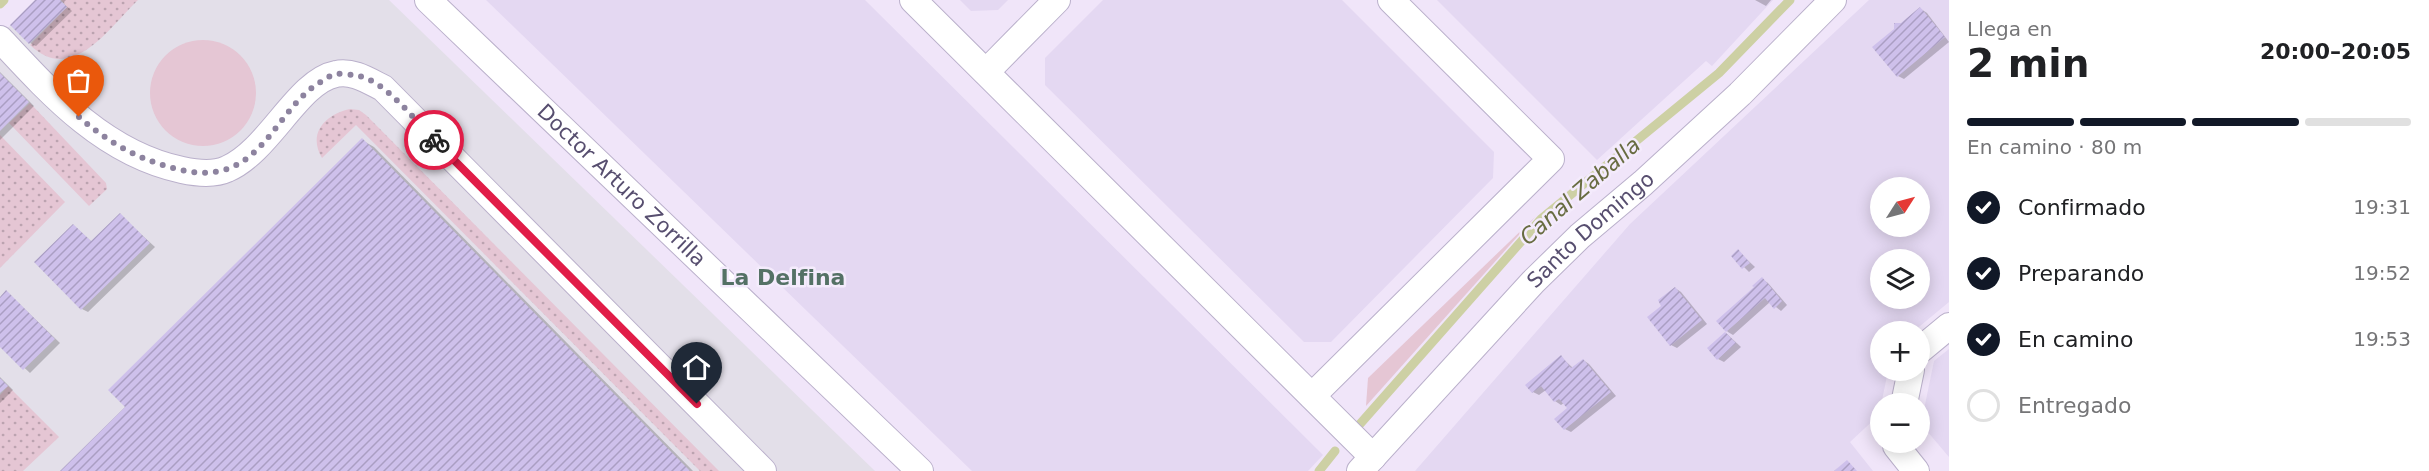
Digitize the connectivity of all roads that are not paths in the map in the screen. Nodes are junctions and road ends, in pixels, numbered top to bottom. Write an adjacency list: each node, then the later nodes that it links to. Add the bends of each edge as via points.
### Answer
1 (428, 0): 14 (street, Doctor Arturo Zorrilla)
2 (913, 0): 7 (street)
3 (1057, 0): 7 (street)
4 (1391, 0): 10 (street, via 1551,159)
5 (1833, 0): 12 (street, Santo Domingo, via 1740,94 1533,282)
6 (0, 39): 13 (street, via 105,138 154,163 194,172 226,170 238,163 316,84 336,74 360,76 383,88)
7 (986, 72): 10 (street)
8 (1949, 326): 9 (street)
9 (1930, 342)
10 (1312, 396): 12 (street)
11 (1902, 453): 15 (street)
12 (1367, 464)
13 (763, 471)
14 (920, 471)
15 (1916, 471)

